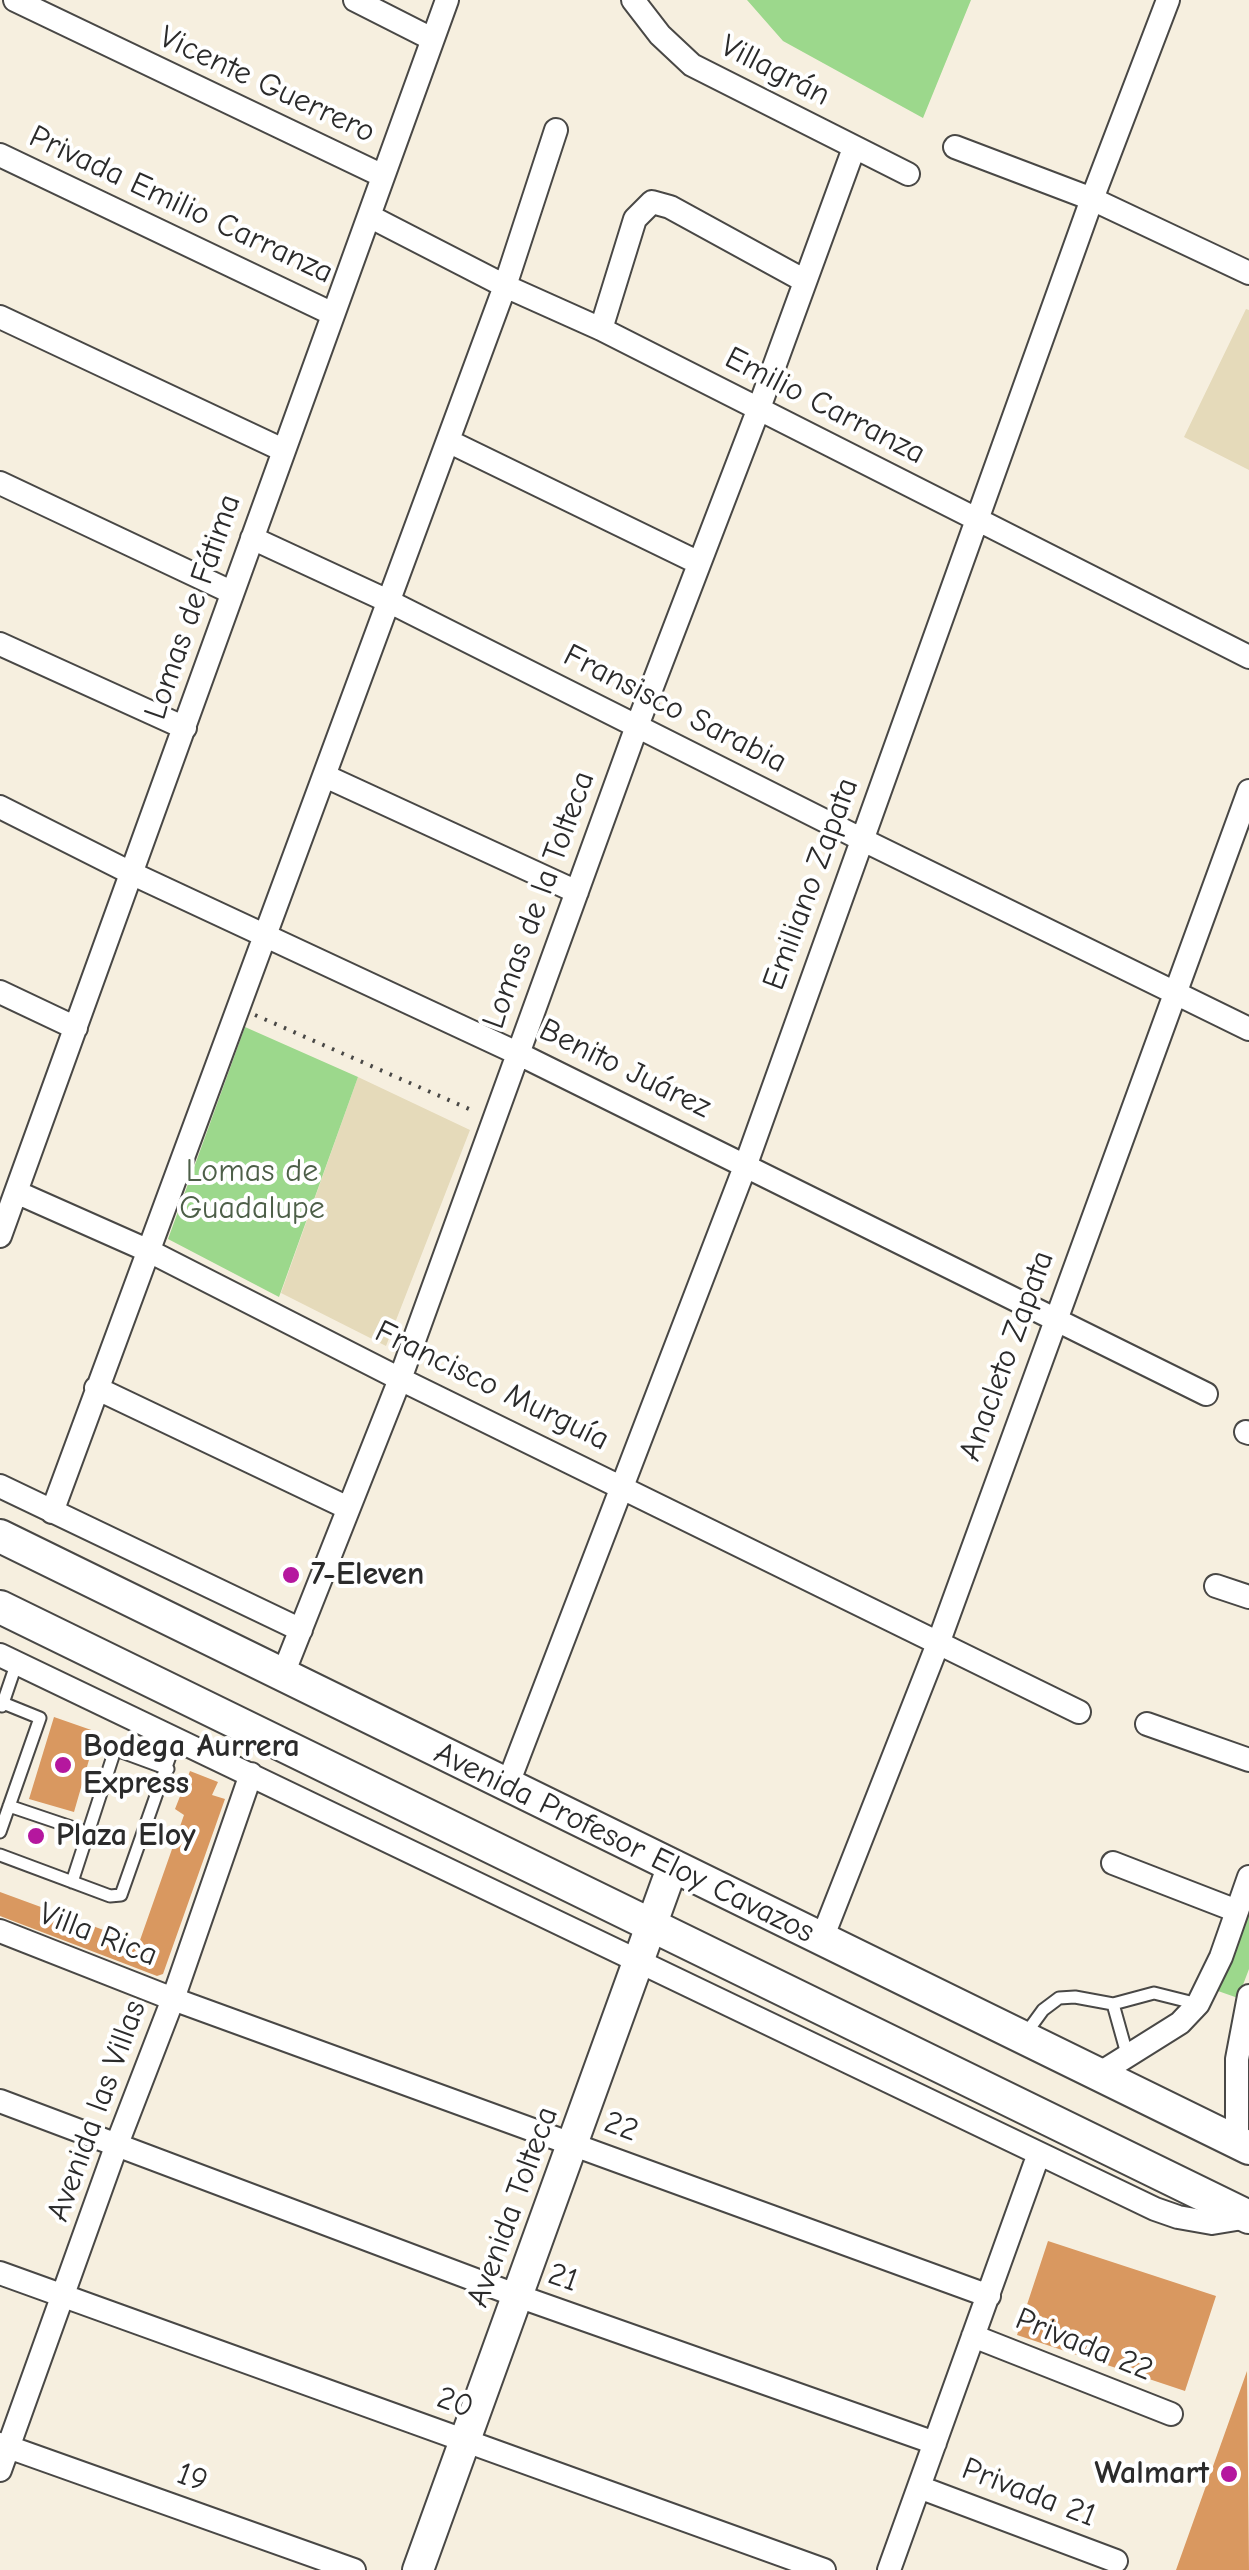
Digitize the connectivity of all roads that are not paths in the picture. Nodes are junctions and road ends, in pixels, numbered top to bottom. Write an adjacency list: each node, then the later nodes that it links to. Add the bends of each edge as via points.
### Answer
1 (14, 0): 12 (street, Vicente Guerrero)
2 (355, 0): 6 (street)
3 (448, 0): 6 (street, Lomas de Fátima)
4 (633, 0): 9 (street, Villagrán, via 692,65)
5 (1168, 0): 13 (street, Emiliano Zapata)
6 (432, 39): 12 (street, Lomas de Fátima)
7 (556, 130): 17 (street)
8 (955, 147): 13 (street)
9 (854, 148): 11 (street, Villagrán); 16 (street, Lomas de la Tolteca)
10 (0, 155): 18 (street, Privada Emilio Carranza)
11 (908, 174)
12 (382, 176): 14 (street, Lomas de Fátima)
13 (1092, 199): 15 (street); 25 (street, Emiliano Zapata)
14 (369, 216): 17 (street, Emilio Carranza); 18 (street, Lomas de Fátima)
15 (1249, 274)
16 (805, 281): 20 (street, via 652,202 635,219); 21 (street, Lomas de la Tolteca)
17 (505, 286): 20 (street, Emilio Carranza); 22 (street)
18 (334, 314): 23 (street, Lomas de Fátima)
19 (0, 317): 23 (street)
20 (601, 328): 21 (street, Emilio Carranza)
21 (759, 408): 25 (street, Emilio Carranza); 27 (street, Lomas de la Tolteca)
22 (448, 441): 27 (street); 29 (street)
23 (283, 450): 26 (street, Lomas de Fátima)
24 (0, 484): 28 (street)
25 (978, 522): 31 (street, Emilio Carranza); 37 (street, Emiliano Zapata)
26 (252, 538): 28 (street, Lomas de Fátima); 29 (street, Fransisco Sarabia)
27 (700, 563): 32 (street, Lomas de la Tolteca)
28 (232, 592): 33 (street, Lomas de Fátima)
29 (388, 600): 32 (street, Fransisco Sarabia); 34 (street)
30 (0, 644): 33 (street)
31 (1249, 657)
32 (637, 726): 37 (street, Fransisco Sarabia); 39 (street, Lomas de la Tolteca)
33 (185, 728): 38 (street, Lomas de Fátima)
34 (325, 776): 39 (street); 40 (street)
35 (1249, 792): 42 (street, Anacleto Zapata)
36 (0, 807): 38 (street, Benito Juárez)
37 (861, 839): 42 (street, Fransisco Sarabia); 46 (street, Emiliano Zapata)
38 (133, 874): 40 (street, Benito Juárez); 43 (street, Lomas de Fátima)
39 (577, 892): 45 (street, Lomas de la Tolteca)
40 (267, 934): 45 (street, Benito Juárez); 49 (street)
41 (0, 992): 43 (street)
42 (1175, 994): 44 (street, Fransisco Sarabia); 50 (street, Anacleto Zapata)
43 (76, 1028): 47 (street, Lomas de Fátima)
44 (1249, 1029)
45 (517, 1053): 46 (street, Benito Juárez); 51 (street, Lomas de la Tolteca)
46 (746, 1164): 50 (street, Benito Juárez); 55 (street, Emiliano Zapata)
47 (16, 1192): 48 (street, Lomas de Fátima); 49 (street, Francisco Murguía)
48 (0, 1236)
49 (149, 1251): 51 (street, Francisco Murguía); 52 (street)
50 (1054, 1321): 53 (street, Benito Juárez); 63 (street, Anacleto Zapata)
51 (400, 1379): 55 (street, Francisco Murguía); 56 (street, Lomas de la Tolteca)
52 (96, 1388): 56 (street); 57 (street)
53 (1206, 1394)
54 (0, 1486): 57 (street)
55 (624, 1486): 63 (street, Francisco Murguía); 73 (street, Emiliano Zapata)
56 (348, 1508): 62 (street, Lomas de la Tolteca)
57 (52, 1512): 62 (street)
58 (0, 1536): 65 (main road, Avenida Profesor Eloy Cavazos)
59 (1216, 1586): 60 (street)
60 (1249, 1597)
61 (0, 1607): 83 (main road, Avenida Profesor Eloy Cavazos)
62 (301, 1630): 65 (street, Lomas de la Tolteca)
63 (939, 1641): 67 (street, Francisco Murguía); 85 (street, Anacleto Zapata)
64 (8, 1658): 66 (lane); 69 (street, Avenida Profesor Eloy Cavazos)
65 (283, 1674): 73 (main road, Avenida Profesor Eloy Cavazos)
66 (1, 1706): 74 (lane, via 40,1718)
67 (1079, 1712)
68 (1147, 1724): 70 (street)
69 (176, 1738): 71 (lane); 72 (street, Avenida Profesor Eloy Cavazos)
70 (1249, 1760)
71 (168, 1769): 76 (lane, via 116,1751); 81 (lane, via 121,1895)
72 (250, 1774): 86 (street, Avenida Profesor Eloy Cavazos); 88 (street, Avenida las Villas)
73 (508, 1786): 79 (main road, Avenida Profesor Eloy Cavazos)
74 (9, 1806): 75 (lane); 76 (lane)
75 (0, 1832)
76 (86, 1832): 81 (lane)
77 (0, 1856): 81 (lane)
78 (1113, 1863): 82 (street)
79 (672, 1868): 83 (street, Avenida Tolteca); 85 (main road, Avenida Profesor Eloy Cavazos)
80 (1249, 1878): 82 (street)
81 (72, 1882)
82 (1237, 1911): 90 (street)
83 (653, 1927): 86 (street, Avenida Tolteca); 99 (main road, Avenida Profesor Eloy Cavazos)
84 (0, 1931): 88 (street, Villa Rica)
85 (821, 1941): 91 (main road, Avenida Profesor Eloy Cavazos)
86 (639, 1961): 96 (street, Avenida Tolteca); 98 (street, Avenida Profesor Eloy Cavazos)
87 (1249, 1996): 97 (street, via 1236,2059)
88 (173, 1999): 95 (street, Avenida las Villas); 96 (street, 22)
89 (1113, 2004): 90 (lane, via 1154,1993); 91 (lane, via 1059,1998); 92 (lane)
90 (1198, 2004): 92 (street, via 1180,2023)
91 (1022, 2040): 93 (main road, Avenida Profesor Eloy Cavazos)
92 (1127, 2054): 93 (street)
93 (1097, 2075): 97 (main road, Avenida Profesor Eloy Cavazos)
94 (0, 2101): 95 (street, 21)
95 (117, 2144): 101 (street, Avenida las Villas); 102 (street, 21)
96 (573, 2144): 102 (street, Avenida Tolteca); 103 (street, 22)
97 (1243, 2145)
98 (1038, 2156): 99 (street, Avenida Profesor Eloy Cavazos, via 1178,2217); 103 (street)
99 (1249, 2217)
100 (0, 2273): 101 (street, 20)
101 (64, 2295): 106 (street, 20); 108 (street, Avenida las Villas)
102 (518, 2296): 106 (street, Avenida Tolteca); 107 (street, 21)
103 (989, 2296): 104 (street)
104 (974, 2336): 105 (street, Privada 22); 107 (street)
105 (1170, 2414)
106 (465, 2442): 113 (street, Avenida Tolteca); 114 (street, 20)
107 (934, 2443): 110 (street)
108 (4, 2446): 109 (street, Avenida las Villas); 112 (street, 19)
109 (0, 2470)
110 (919, 2486): 111 (street, Privada 21); 115 (street)
111 (1116, 2561)
112 (354, 2570)
113 (418, 2570)
114 (824, 2570)
115 (889, 2570)

